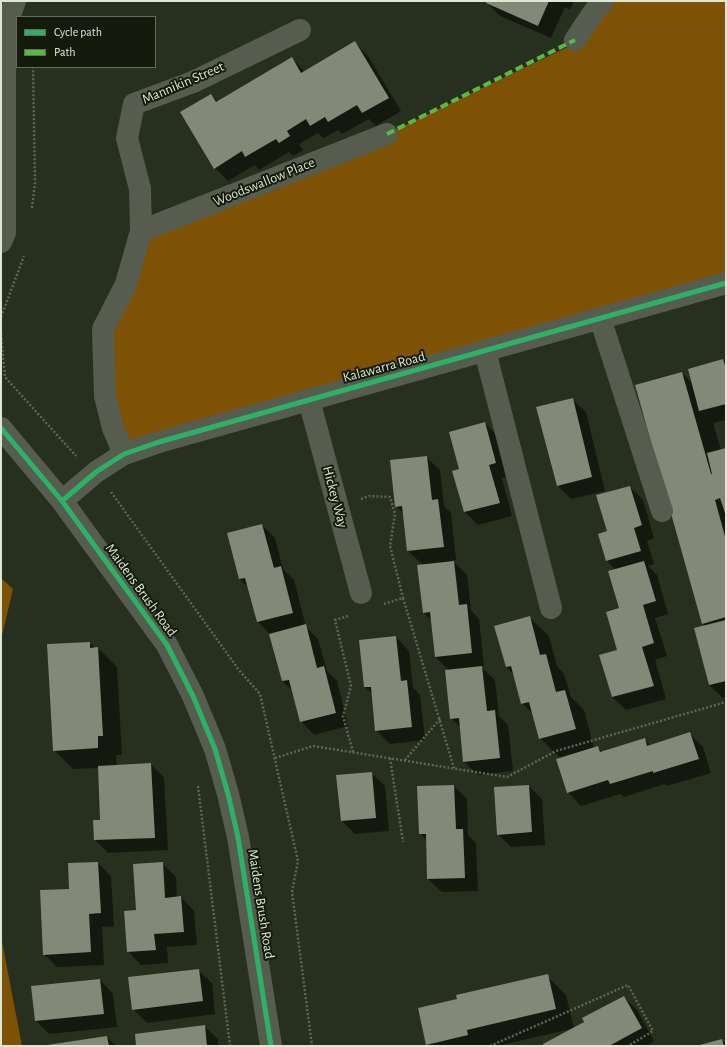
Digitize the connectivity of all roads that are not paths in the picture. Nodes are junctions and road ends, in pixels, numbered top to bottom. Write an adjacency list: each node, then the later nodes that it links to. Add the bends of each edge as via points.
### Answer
1 (15, 1): 7 (street, via 5,29 5,233)
2 (603, 1): 4 (street)
3 (300, 30): 6 (street, Mannikin Street, via 193,82 134,104 128,138 140,189)
4 (575, 40)
5 (387, 134): 6 (street, Woodswallow Place)
6 (141, 231): 13 (street, Mannikin Street, via 126,284 103,329 105,396 113,428)
7 (1, 242)
8 (726, 283): 9 (street, Kalawarra Road)
9 (600, 318): 10 (street, Kalawarra Road); 15 (street)
10 (485, 351): 11 (street, Kalawarra Road); 17 (street)
11 (309, 400): 13 (street, Kalawarra Road); 16 (street, Hickey Way)
12 (1, 428): 14 (street, Maidens Brush Road)
13 (124, 454): 14 (street, Kalawarra Road, via 96,472)
14 (62, 501): 18 (street, Maidens Brush Road, via 167,645 193,696 215,749 238,837)
15 (662, 511)
16 (361, 593)
17 (551, 608)
18 (271, 1046)

